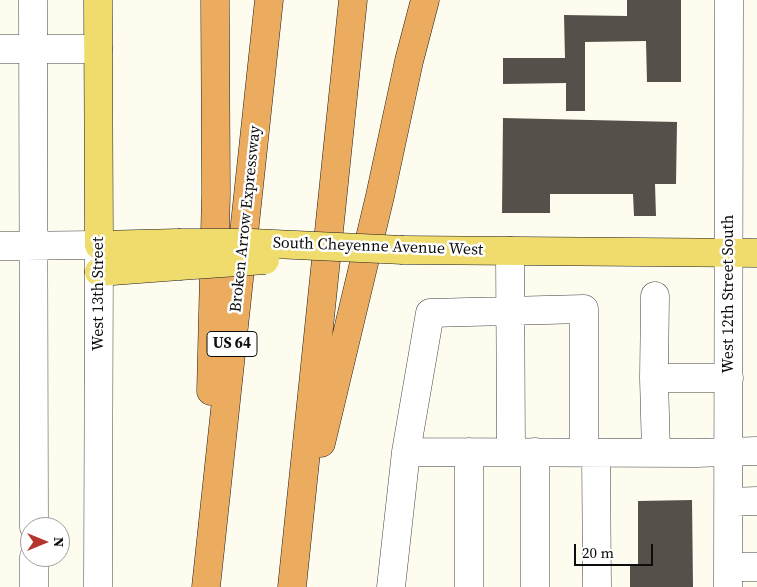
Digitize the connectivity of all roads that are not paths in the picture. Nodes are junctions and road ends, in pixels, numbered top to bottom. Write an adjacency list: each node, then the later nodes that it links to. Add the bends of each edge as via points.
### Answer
1 (33, 0): 9 (street)
2 (98, 0): 10 (main road, West 13th Street)
3 (215, 0): 37 (highway, via 216,193)
4 (269, 0): 37 (highway, Broken Arrow Expressway / US 64)
5 (353, 0): 31 (highway)
6 (425, 0): 31 (highway)
7 (729, 0): 14 (street, West 12th Street South)
8 (0, 49): 9 (street)
9 (34, 49): 10 (street); 12 (street)
10 (98, 49): 16 (main road, West 13th Street)
11 (0, 246): 12 (street, South Cheyenne Avenue West)
12 (34, 246): 16 (street, South Cheyenne Avenue West); 30 (street)
13 (510, 251): 14 (main road, South Cheyenne Avenue West); 16 (main road, South Cheyenne Avenue West, bridge, via 252,243 179,255); 18 (street)
14 (729, 253): 15 (main road, South Cheyenne Avenue West); 20 (street, West 12th Street South)
15 (757, 253)
16 (99, 258): 36 (street, West 13th Street)
17 (655, 296): 19 (street)
18 (510, 311): 23 (street, via 430,313); 25 (street); 26 (street, via 584,309)
19 (654, 378): 20 (street); 27 (street)
20 (729, 378): 21 (street, West 12th Street South)
21 (729, 451): 22 (street); 27 (street); 29 (street, West 12th Street South)
22 (757, 451)
23 (406, 452): 24 (street); 39 (street)
24 (469, 452): 25 (street); 40 (street)
25 (523, 452): 26 (street); 41 (street)
26 (590, 453): 27 (street); 42 (street)
27 (656, 453)
28 (757, 501): 29 (street)
29 (729, 502): 34 (street, West 12th Street South)
30 (34, 517)
31 (295, 552): 38 (highway)
32 (34, 567): 35 (street)
33 (757, 567): 34 (street)
34 (728, 577)
35 (34, 587)
36 (98, 587)
37 (206, 587)
38 (292, 587)
39 (391, 587)
40 (469, 587)
41 (535, 587)
42 (596, 587)

